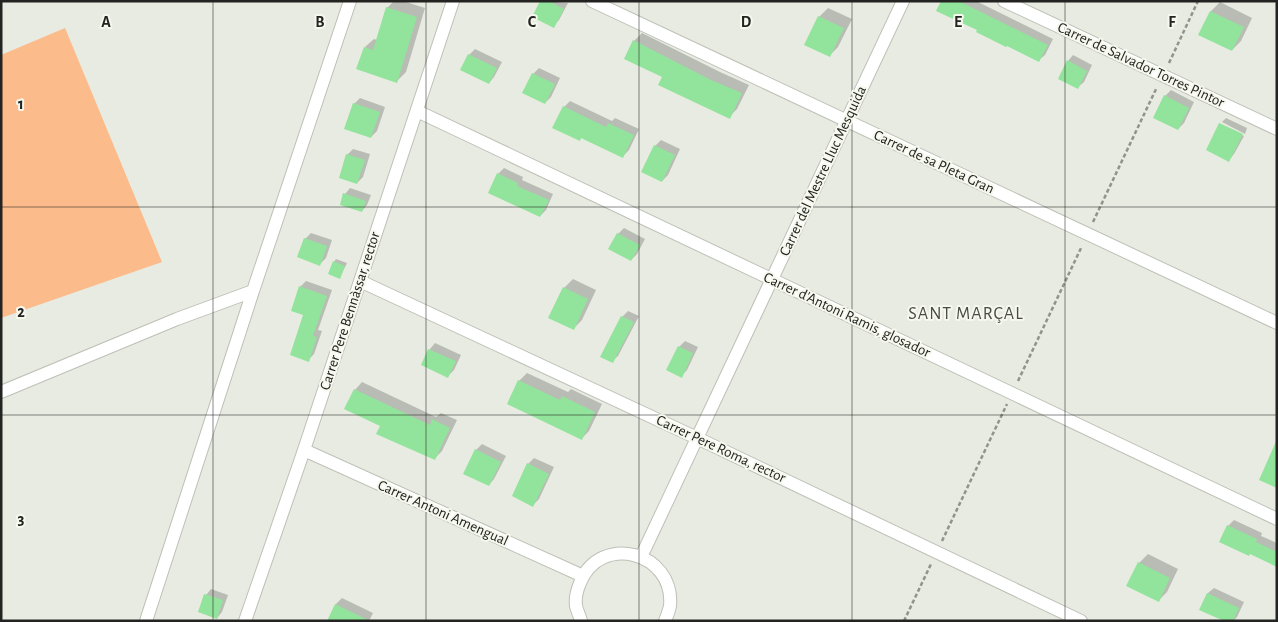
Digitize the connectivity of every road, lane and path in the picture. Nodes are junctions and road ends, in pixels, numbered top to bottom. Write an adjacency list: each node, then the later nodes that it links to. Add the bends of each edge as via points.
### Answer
1 (350, 1): 16 (street)
2 (453, 1): 9 (street, Carrer Pere Bennàssar, rector)
3 (592, 1): 10 (street, Carrer de sa Pleta Gran)
4 (903, 1): 10 (street, Carrer del Mestre Lluc Mesquida)
5 (1004, 1): 11 (street, Carrer de Salvador Torres Pintor)
6 (1198, 1): 7 (path)
7 (1168, 65)
8 (1159, 83): 12 (path)
9 (417, 111): 14 (street, Carrer d'Antoni Ramis, glosador); 15 (street, Carrer Pere Bennàssar, rector)
10 (847, 121): 14 (street, Carrer del Mestre Lluc Mesquida); 17 (street, Carrer de sa Pleta Gran)
11 (1277, 129)
12 (1091, 227)
13 (1085, 241): 18 (path)
14 (772, 280): 21 (street, Carrer del Mestre Lluc Mesquida); 23 (street, Carrer d'Antoni Ramis, glosador)
15 (360, 281): 21 (street, Carrer Pere Roma, rector); 22 (street, Carrer Pere Bennàssar, rector)
16 (253, 291): 19 (street); 29 (street)
17 (1277, 322)
18 (1016, 386)
19 (1, 392)
20 (1008, 402): 24 (path)
21 (697, 438): 25 (street, Carrer del Mestre Lluc Mesquida); 33 (street, Carrer Pere Roma, rector)
22 (304, 450): 27 (street, Carrer Antoni Amengual); 28 (street, Carrer Pere Bennàssar, rector)
23 (1277, 519)
24 (940, 545)
25 (641, 557): 27 (street, via 628,553 602,558); 31 (street, via 664,577 670,607)
26 (933, 560): 32 (path)
27 (583, 576): 30 (street, via 577,590 576,606)
28 (247, 620)
29 (146, 621)
30 (581, 621)
31 (665, 621)
32 (904, 621)
33 (1081, 621)

